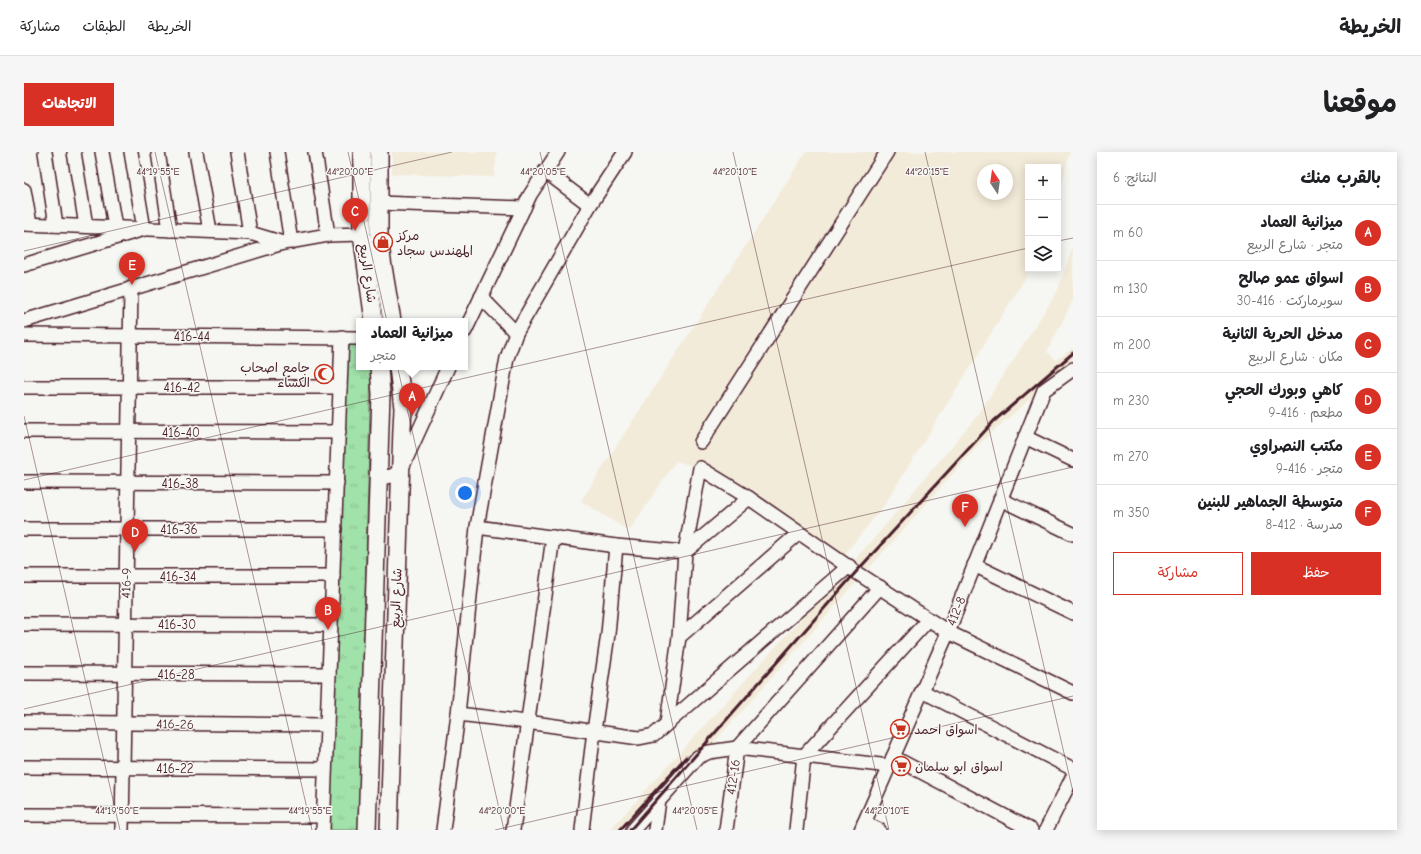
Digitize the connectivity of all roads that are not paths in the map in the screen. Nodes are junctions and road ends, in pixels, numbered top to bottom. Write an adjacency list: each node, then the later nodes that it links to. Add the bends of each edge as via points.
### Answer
1 (45, 152): 21 (street)
2 (74, 152): 22 (street)
3 (102, 152): 23 (street)
4 (132, 152): 24 (street)
5 (158, 152): 25 (street)
6 (196, 152): 26 (street)
7 (237, 152): 27 (street)
8 (277, 152): 30 (street)
9 (314, 152): 28 (street)
10 (362, 152): 29 (main road, شارع الربيع)
11 (379, 152): 17 (main road, شارع الربيع)
12 (558, 152): 15 (street)
13 (625, 152): 18 (street)
14 (887, 152): 54 (street)
15 (545, 171): 18 (street); 19 (street)
16 (24, 190): 20 (street)
17 (378, 203): 19 (street); 35 (main road, شارع الربيع, via 382,261)
18 (590, 205): 38 (street)
19 (524, 208): 33 (street)
20 (27, 224): 21 (street)
21 (56, 225): 22 (street)
22 (86, 226): 23 (street)
23 (115, 227): 24 (street)
24 (144, 228): 25 (street); 31 (street)
25 (170, 230): 26 (street)
26 (210, 231): 27 (street)
27 (250, 233): 30 (street)
28 (328, 234): 29 (street); 30 (street)
29 (362, 234): 34 (main road, شارع الربيع)
30 (287, 242): 32 (street)
31 (24, 265)
32 (131, 288): 36 (street); 40 (street, 416-9)
33 (481, 297): 37 (street); 38 (street)
34 (374, 318)
35 (392, 318)
36 (24, 321)
37 (468, 325)
38 (516, 333): 63 (street, via 507,358)
39 (24, 335): 40 (street, 416-44)
40 (130, 336): 41 (street, 416-44); 48 (street, 416-9)
41 (342, 337): 42 (street, 416-44); 49 (street)
42 (356, 338)
43 (379, 370): 57 (main road, شارع الربيع, via 381,394)
44 (398, 370): 56 (main road, شارع الربيع, via 403,408)
45 (447, 370): 56 (street)
46 (1071, 373): 53 (street, 412-8, via 1044,390)
47 (24, 387): 48 (street, 416-42)
48 (130, 387): 49 (street, 416-42); 51 (street, 416-9)
49 (340, 387): 52 (street)
50 (24, 431): 51 (street, 416-40)
51 (129, 432): 52 (street, 416-40); 59 (street, 416-9)
52 (339, 432): 60 (street)
53 (1025, 437): 55 (street); 62 (street, 412-8)
54 (701, 442)
55 (1073, 460)
56 (401, 470): 57 (street, via 392,476); 113 (main road, شارع الربيع)
57 (378, 478): 112 (main road, شارع الربيع)
58 (24, 482): 59 (street, 416-38)
59 (128, 482): 60 (street, 416-38); 65 (street, 416-9)
60 (336, 483): 66 (street)
61 (749, 498): 67 (street); 71 (street); 71 (street, via 700,468)
62 (1000, 499): 68 (street); 72 (street, 412-8)
63 (477, 527): 69 (street); 90 (street)
64 (24, 529): 65 (street, 416-36)
65 (127, 529): 66 (street, 416-36); 75 (street, 416-9)
66 (335, 529): 76 (street)
67 (799, 533): 73 (street); 84 (street)
68 (1073, 534)
69 (553, 537): 70 (street); 92 (street)
70 (616, 546): 71 (street); 96 (street, via 608,634)
71 (685, 552): 84 (street)
72 (974, 565): 78 (street); 83 (street, 412-8)
73 (849, 566): 77 (street); 94 (street)
74 (24, 576): 75 (street, 416-34)
75 (126, 576): 76 (street, 416-34); 81 (street, 416-9)
76 (333, 576): 82 (street)
77 (880, 587): 79 (street); 97 (street)
78 (1073, 614)
79 (928, 620): 83 (street); 98 (street)
80 (24, 624): 81 (street, 416-30)
81 (126, 624): 82 (street, 416-30); 86 (street, 416-9)
82 (331, 625): 87 (street)
83 (948, 632): 88 (street, 412-8); 89 (street)
84 (679, 637): 94 (street)
85 (24, 673): 86 (street, 416-28)
86 (125, 673): 87 (street, 416-28); 93 (street, 416-9)
87 (329, 674): 95 (street)
88 (922, 691): 99 (street, 412-8); 103 (street)
89 (1073, 693)
90 (458, 714): 92 (street); 114 (street)
91 (24, 722): 93 (street, 416-26)
92 (527, 722): 96 (street); 115 (street)
93 (124, 723): 95 (street, 416-26); 101 (street, 416-9)
94 (667, 723): 96 (street, via 654,735 639,738)
95 (327, 725): 102 (street)
96 (594, 731): 116 (street)
97 (737, 748): 98 (street); 105 (street, via 709,752 698,757); 119 (street, 412-16)
98 (804, 756): 99 (street); 120 (street)
99 (891, 761): 109 (street, 412-8); 122 (street)
100 (24, 768): 101 (street, 416-22)
101 (123, 768): 102 (street, 416-22); 107 (street, 416-9)
102 (325, 769): 108 (street)
103 (1073, 769)
104 (1073, 776): 123 (street)
105 (659, 800): 117 (street); 118 (street)
106 (24, 815): 107 (street)
107 (123, 815): 108 (street); 110 (street, 416-9)
108 (323, 816): 111 (street)
109 (863, 827): 121 (street)
110 (122, 830)
111 (323, 830)
112 (367, 830)
113 (389, 830)
114 (443, 830)
115 (513, 830)
116 (582, 830)
117 (633, 830)
118 (655, 830)
119 (726, 830)
120 (796, 830)
121 (879, 830)
122 (1031, 830)
123 (1046, 830)

